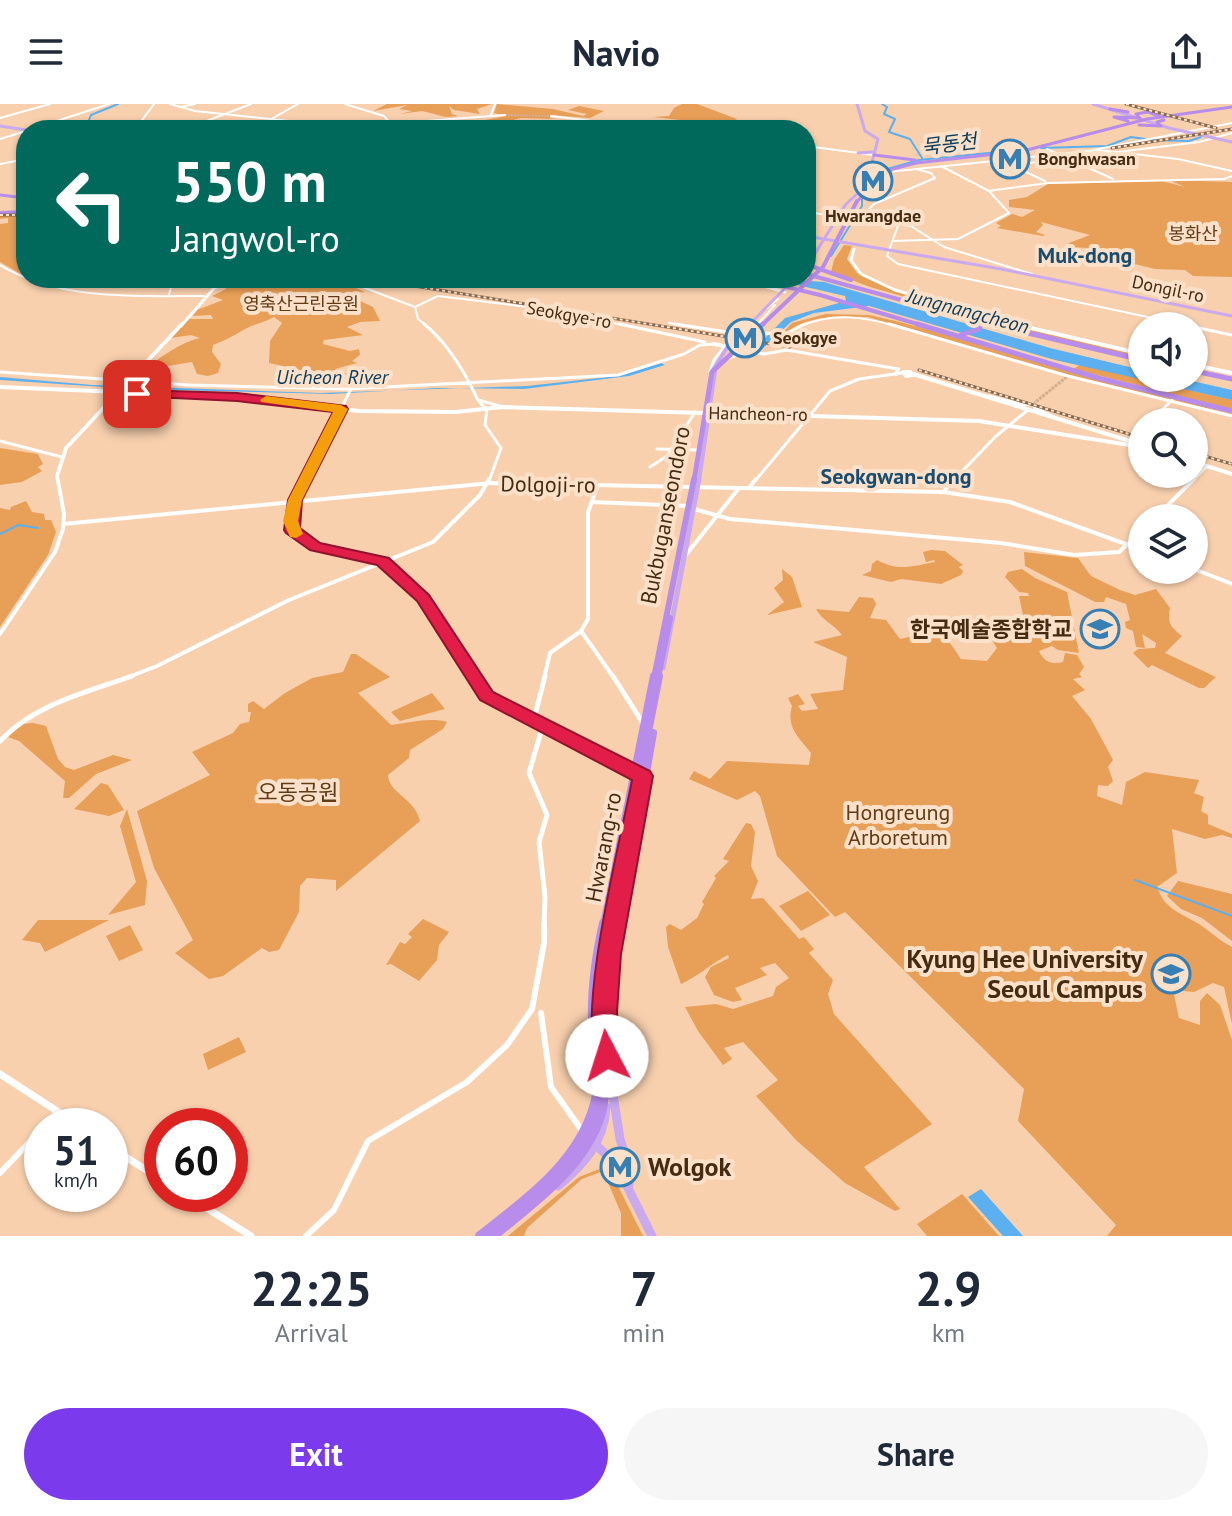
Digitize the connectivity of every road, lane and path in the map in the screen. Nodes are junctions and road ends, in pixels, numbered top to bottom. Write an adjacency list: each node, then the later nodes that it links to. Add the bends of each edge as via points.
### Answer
1 (50, 104): 19 (street)
2 (109, 104): 21 (main road)
3 (170, 104): 11 (main road)
4 (195, 104): 11 (street)
5 (251, 104): 14 (street)
6 (298, 104): 20 (street)
7 (345, 104): 24 (main road)
8 (495, 104): 16 (street)
9 (856, 104): 47 (main road, via 864,130 878,139); 47 (main road, via 861,131 876,139)
10 (1093, 104): 13 (main road)
11 (180, 107): 14 (main road)
12 (1232, 108): 15 (highway, Bukbuganseondoro)
13 (1110, 109): 15 (highway); 27 (main road); 29 (highway)
14 (224, 114): 20 (main road); 22 (street)
15 (1188, 114): 27 (highway, Bukbuganseondoro); 30 (highway, via 1157,122)
16 (491, 115): 17 (main road); 25 (main road)
17 (505, 115)
18 (551, 116): 26 (main road)
19 (0, 118)
20 (272, 119): 23 (main road)
21 (60, 120)
22 (209, 120)
23 (281, 120)
24 (388, 120)
25 (442, 120)
26 (584, 120)
27 (1145, 120): 27 (highway, via 1114,117); 29 (highway, Bukbuganseondoro); 30 (main road); 31 (highway, Bukbuganseondoro)
28 (1232, 123): 32 (street)
29 (1123, 125): 37 (highway, Bukbuganseondoro)
30 (1161, 126): 31 (highway); 32 (main road)
31 (1104, 132): 39 (highway, Bukbuganseondoro)
32 (1189, 133): 34 (main road); 38 (street)
33 (1232, 133): 34 (street)
34 (1209, 137): 35 (main road); 41 (street)
35 (1232, 142)
36 (816, 147): 44 (main road)
37 (1047, 147): 39 (highway, Bukbuganseondoro); 46 (street)
38 (1104, 147): 40 (street); 42 (main road)
39 (1030, 150): 45 (highway, Bukbuganseondoro)
40 (1092, 150): 42 (main road); 46 (main road)
41 (1143, 150): 43 (street); 48 (main road, via 1139,152)
42 (1116, 152): 43 (main road); 49 (street)
43 (1129, 152): 48 (main road)
44 (858, 153): 47 (main road)
45 (1015, 153): 51 (highway); 51 (highway, via 945,163); 75 (highway, Bukbuganseondoro, via 899,166 875,177)
46 (1057, 153): 49 (street); 50 (main road)
47 (873, 155): 51 (highway); 56 (main road)
48 (1146, 155): 57 (main road)
49 (1069, 159): 52 (street); 58 (street)
50 (1000, 160): 52 (street); 53 (main road)
51 (910, 161)
52 (1011, 165): 59 (street)
53 (941, 166): 54 (main road); 60 (street)
54 (916, 169): 55 (main road); 63 (street, via 935,178 874,204)
55 (887, 172): 56 (main road)
56 (868, 173): 62 (main road, via 864,188)
57 (1232, 173): 58 (street, via 1224,179)
58 (1115, 180): 59 (street)
59 (1048, 183): 60 (street)
60 (988, 191): 68 (street, via 1010,212 954,240)
61 (816, 213): 62 (street)
62 (838, 215): 63 (street); 66 (main road)
63 (860, 218): 64 (street)
64 (899, 223): 67 (street); 68 (street)
65 (816, 239): 66 (main road, Dongil-ro)
66 (822, 240): 69 (main road, Dongil-ro); 70 (main road); 72 (main road)
67 (892, 241): 68 (street); 71 (street)
68 (931, 241): 74 (street)
69 (851, 246): 71 (main road, Dongil-ro); 71 (main road, Dongil-ro); 118 (main road, via 856,270 886,287)
70 (816, 250)
71 (889, 251): 74 (main road, Dongil-ro); 99 (street, via 888,259 902,265)
72 (816, 253)
73 (817, 268): 89 (highway)
74 (1006, 269): 77 (street); 77 (main road, Dongil-ro)
75 (816, 272)
76 (816, 274): 78 (highway)
77 (1051, 279): 102 (main road, Dongil-ro)
78 (858, 286): 89 (highway); 112 (highway)
79 (56, 288): 90 (street)
80 (173, 288): 90 (street)
81 (215, 288): 88 (main road)
82 (365, 288): 95 (street)
83 (767, 288): 91 (main road)
84 (776, 288): 91 (highway)
85 (784, 288): 93 (highway)
86 (791, 288): 91 (main road, Hwarang-ro)
87 (799, 288): 96 (highway, Bukbuganseondoro)
88 (210, 290): 92 (main road)
89 (891, 293): 98 (highway)
90 (169, 294): 92 (street)
91 (787, 294): 93 (highway); 96 (highway); 101 (main road, Hwarang-ro); 103 (street, Hwarang-ro)
92 (204, 296): 129 (main road)
93 (829, 298): 94 (highway); 97 (highway)
94 (844, 304): 97 (highway); 100 (highway)
95 (415, 307): 106 (street, Seokgye-ro, via 438,296 552,310); 130 (street, via 418,319 436,333)
96 (779, 307): 100 (highway, via 811,296); 101 (main road, Hwarang-ro); 104 (street); 185 (highway, Bukbuganseondoro, via 712,378 702,454); 185 (highway, Bukbuganseondoro, via 709,378)
97 (857, 307): 100 (highway)
98 (961, 312): 110 (highway, via 981,324 977,331); 112 (highway)
99 (1128, 313)
100 (878, 315): 110 (highway); 116 (highway)
101 (762, 316): 128 (main road, Hwarang-ro, via 731,346)
102 (1232, 316)
103 (748, 325): 104 (street); 107 (street, Hwarang-ro); 108 (street)
104 (755, 325): 108 (street)
105 (1208, 330): 111 (street)
106 (657, 332): 107 (street, via 667,325); 114 (street, Seokgye-ro)
107 (736, 333): 108 (street)
108 (756, 333): 109 (street); 117 (street, via 760,340)
109 (781, 333)
110 (931, 333): 116 (highway)
111 (1232, 335)
112 (1037, 336): 119 (highway)
113 (788, 341): 139 (street, via 787,333 808,322 867,317 1078,379)
114 (714, 344): 115 (main road, Seokgye-ro); 130 (street, via 630,372)
115 (725, 346): 117 (main road, Seokgye-ro); 120 (street, Hwarang-ro)
116 (1003, 350): 146 (highway)
117 (746, 351): 121 (street); 125 (street, via 764,354 784,348)
118 (1128, 353)
119 (1128, 354)
120 (716, 356): 121 (street); 128 (street, Hwarang-ro)
121 (729, 358): 128 (street)
122 (1208, 370): 126 (main road)
123 (0, 372): 129 (street)
124 (1208, 372): 127 (highway)
125 (900, 373): 136 (main road); 148 (street, via 839,385)
126 (1232, 373)
127 (1232, 379)
128 (711, 380): 147 (main road, Hwarang-ro)
129 (130, 382): 132 (street); 133 (main road)
130 (470, 384): 132 (street); 138 (street)
131 (0, 387): 134 (main road)
132 (351, 389): 142 (street)
133 (121, 391): 134 (main road); 135 (main road); 137 (main road)
134 (106, 393): 137 (main road)
135 (137, 394): 137 (main road); 142 (main road, via 237,397)
136 (982, 395): 144 (main road); 149 (street, via 1033,404)
137 (113, 400): 160 (main road)
138 (476, 400): 140 (street); 143 (street)
139 (1172, 400): 141 (street); 146 (street)
140 (505, 407): 143 (main road, Hancheon-ro); 145 (main road, Hancheon-ro)
141 (1164, 408)
142 (341, 409): 143 (main road, Hancheon-ro); 171 (street)
143 (486, 409): 164 (street, via 486,430 501,448)
144 (1029, 409): 149 (main road); 150 (street)
145 (695, 412): 147 (main road, Hancheon-ro); 158 (street)
146 (1232, 413)
147 (708, 415): 148 (main road, Hancheon-ro); 159 (main road, Hwarang-ro); 169 (main road, Hwarang-ro)
148 (807, 415): 150 (main road, Hancheon-ro); 167 (street)
149 (1061, 420): 151 (main road)
150 (1009, 425): 153 (main road, Hancheon-ro); 170 (street)
151 (1104, 433): 153 (main road, via 1105,438); 154 (main road)
152 (1128, 438): 154 (main road)
153 (1098, 439): 154 (main road, Hancheon-ro)
154 (1117, 440): 156 (main road, Hancheon-ro)
155 (0, 441): 160 (street)
156 (1126, 444)
157 (657, 449): 158 (street)
158 (671, 449): 159 (street); 161 (street)
159 (701, 450): 169 (main road, Hwarang-ro)
160 (62, 457): 176 (main road, via 57,476)
161 (650, 467)
162 (1208, 467): 163 (main road)
163 (1232, 474)
164 (488, 483): 165 (main road, Dolgoji-ro); 171 (main road, Dolgoji-ro); 179 (street, via 433,542)
165 (598, 485): 169 (main road, Dolgoji-ro); 172 (street)
166 (739, 488): 167 (main road, Dolgoji-ro); 169 (main road, Dolgoji-ro); 175 (street)
167 (749, 488): 170 (main road, Dolgoji-ro)
168 (1185, 488): 173 (street)
169 (695, 490): 174 (main road, Hwarang-ro)
170 (943, 492): 177 (main road, Dolgoji-ro, via 1033,509)
171 (295, 500): 176 (main road, Dolgoji-ro); 179 (street, via 291,526 302,539)
172 (592, 502): 174 (street); 182 (street, via 588,619)
173 (1169, 504)
174 (692, 507): 175 (street); 178 (main road, Hwarang-ro)
175 (718, 517): 177 (street, via 1001,543 1058,554 1109,554); 178 (street)
176 (63, 524): 183 (main road, via 55,552)
177 (1128, 545)
178 (682, 560): 184 (main road, Hwarang-ro)
179 (383, 562): 186 (street, via 423,598 487,696); 188 (street, via 289,600 157,666 34,712)
180 (1208, 575): 181 (main road)
181 (1232, 584)
182 (581, 631): 186 (street, via 548,656); 187 (street)
183 (0, 634)
184 (664, 650): 187 (main road, Hwarang-ro); 189 (main road, Hwarang-ro)
185 (652, 695): 191 (highway, via 657,706); 194 (highway, via 639,725 609,877); 209 (highway, Bukbuganseondoro, via 598,952 593,1020 599,1079 593,1111 578,1144 554,1176); 210 (highway, Bukbuganseondoro, via 605,952 601,1112 589,1139 557,1182)
186 (537, 725): 190 (street); 208 (street, via 541,732 529,773 547,815 539,842 544,943 532,1009 507,1045 467,1082 368,1141 334,1210)
187 (646, 728): 189 (main road, Hwarang-ro)
188 (0, 741)
189 (644, 755): 190 (main road, Hwarang-ro)
190 (640, 774): 191 (main road, Hwarang-ro); 192 (main road, Hwarang-ro)
191 (627, 864): 193 (main road, Hwarang-ro)
192 (615, 878): 193 (main road); 194 (main road, Hwarang-ro)
193 (621, 886): 196 (main road, Hwarang-ro)
194 (608, 912): 196 (main road, Hwarang-ro, via 600,958)
195 (541, 1013): 201 (street, via 551,1087)
196 (601, 1014): 197 (main road, Hwarang-ro)
197 (601, 1034): 199 (main road, Hwarang-ro); 205 (main road, Hwarang-ro)
198 (0, 1074): 200 (main road)
199 (603, 1087): 201 (main road, Hwarang-ro); 202 (main road, via 606,1118)
200 (51, 1108)
201 (588, 1137): 202 (main road); 210 (main road, Hwarang-ro, via 554,1181)
202 (597, 1145): 205 (main road); 210 (main road, via 570,1177)
203 (24, 1147): 204 (street)
204 (0, 1173)
205 (629, 1185): 211 (main road)
206 (213, 1212): 207 (main road)
207 (251, 1236)
208 (306, 1236)
209 (480, 1236)
210 (493, 1236)
211 (652, 1236)

